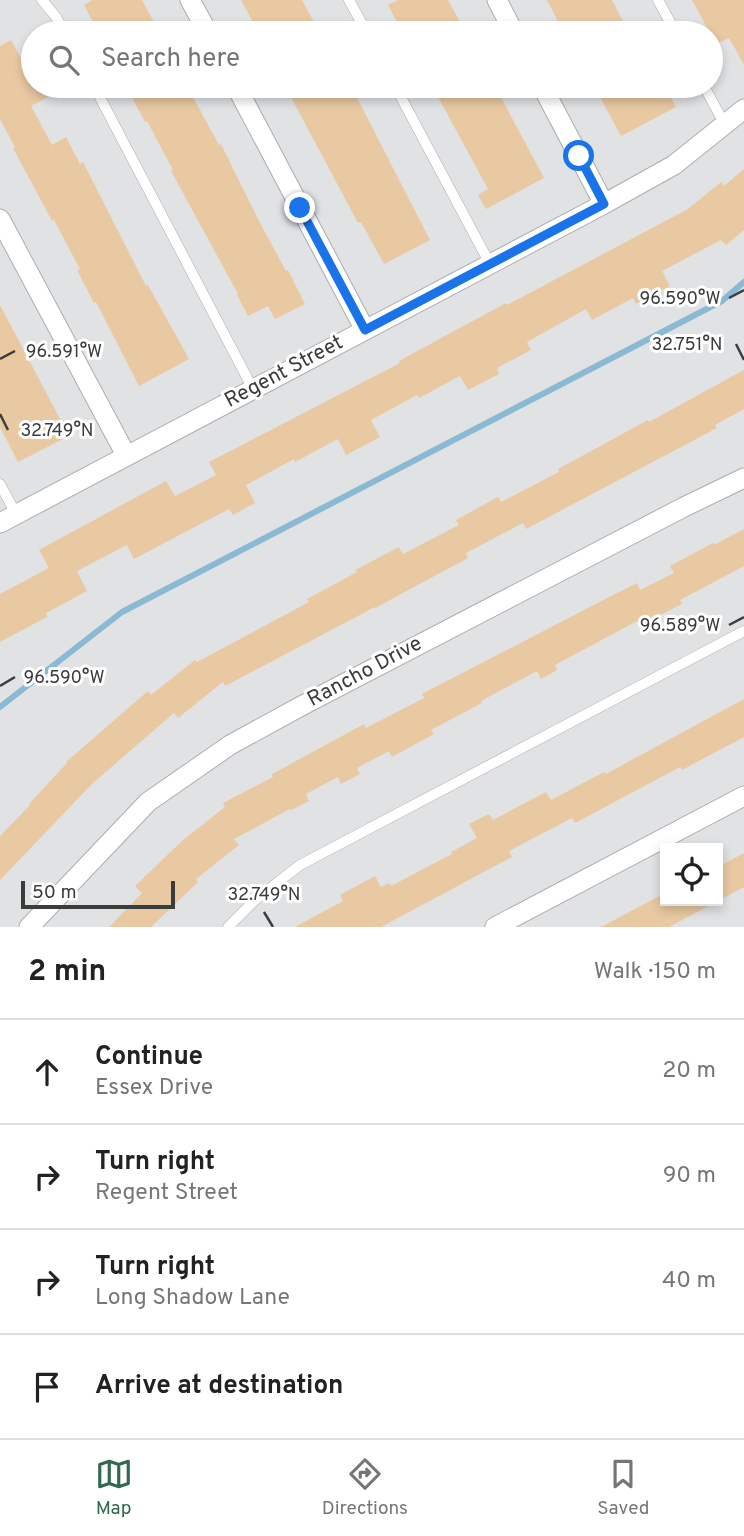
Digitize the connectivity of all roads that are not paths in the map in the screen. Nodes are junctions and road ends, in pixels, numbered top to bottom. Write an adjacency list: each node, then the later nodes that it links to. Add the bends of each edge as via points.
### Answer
1 (42, 0): 6 (lane)
2 (190, 0): 7 (street)
3 (349, 0): 8 (lane)
4 (497, 0): 9 (street)
5 (658, 0): 10 (lane)
6 (58, 21)
7 (201, 21)
8 (360, 21)
9 (508, 21)
10 (669, 21)
11 (100, 98): 22 (lane)
12 (242, 98): 21 (street)
13 (401, 98): 20 (lane)
14 (548, 98): 18 (street)
15 (710, 98): 17 (lane)
16 (744, 109): 17 (street, Regent Street)
17 (725, 126): 18 (street, Regent Street, via 674,165)
18 (604, 204): 20 (street, Regent Street)
19 (0, 219): 23 (street)
20 (490, 264): 21 (street, Regent Street)
21 (365, 330): 22 (street, Regent Street)
22 (253, 389): 23 (street, Regent Street)
23 (126, 455): 26 (street, Regent Street)
24 (744, 478): 29 (street, Rancho Drive, via 230,745 148,802)
25 (0, 484): 26 (lane)
26 (8, 519)
27 (744, 631): 30 (lane, via 300,865)
28 (744, 796): 31 (street)
29 (30, 927)
30 (228, 927)
31 (495, 927)

